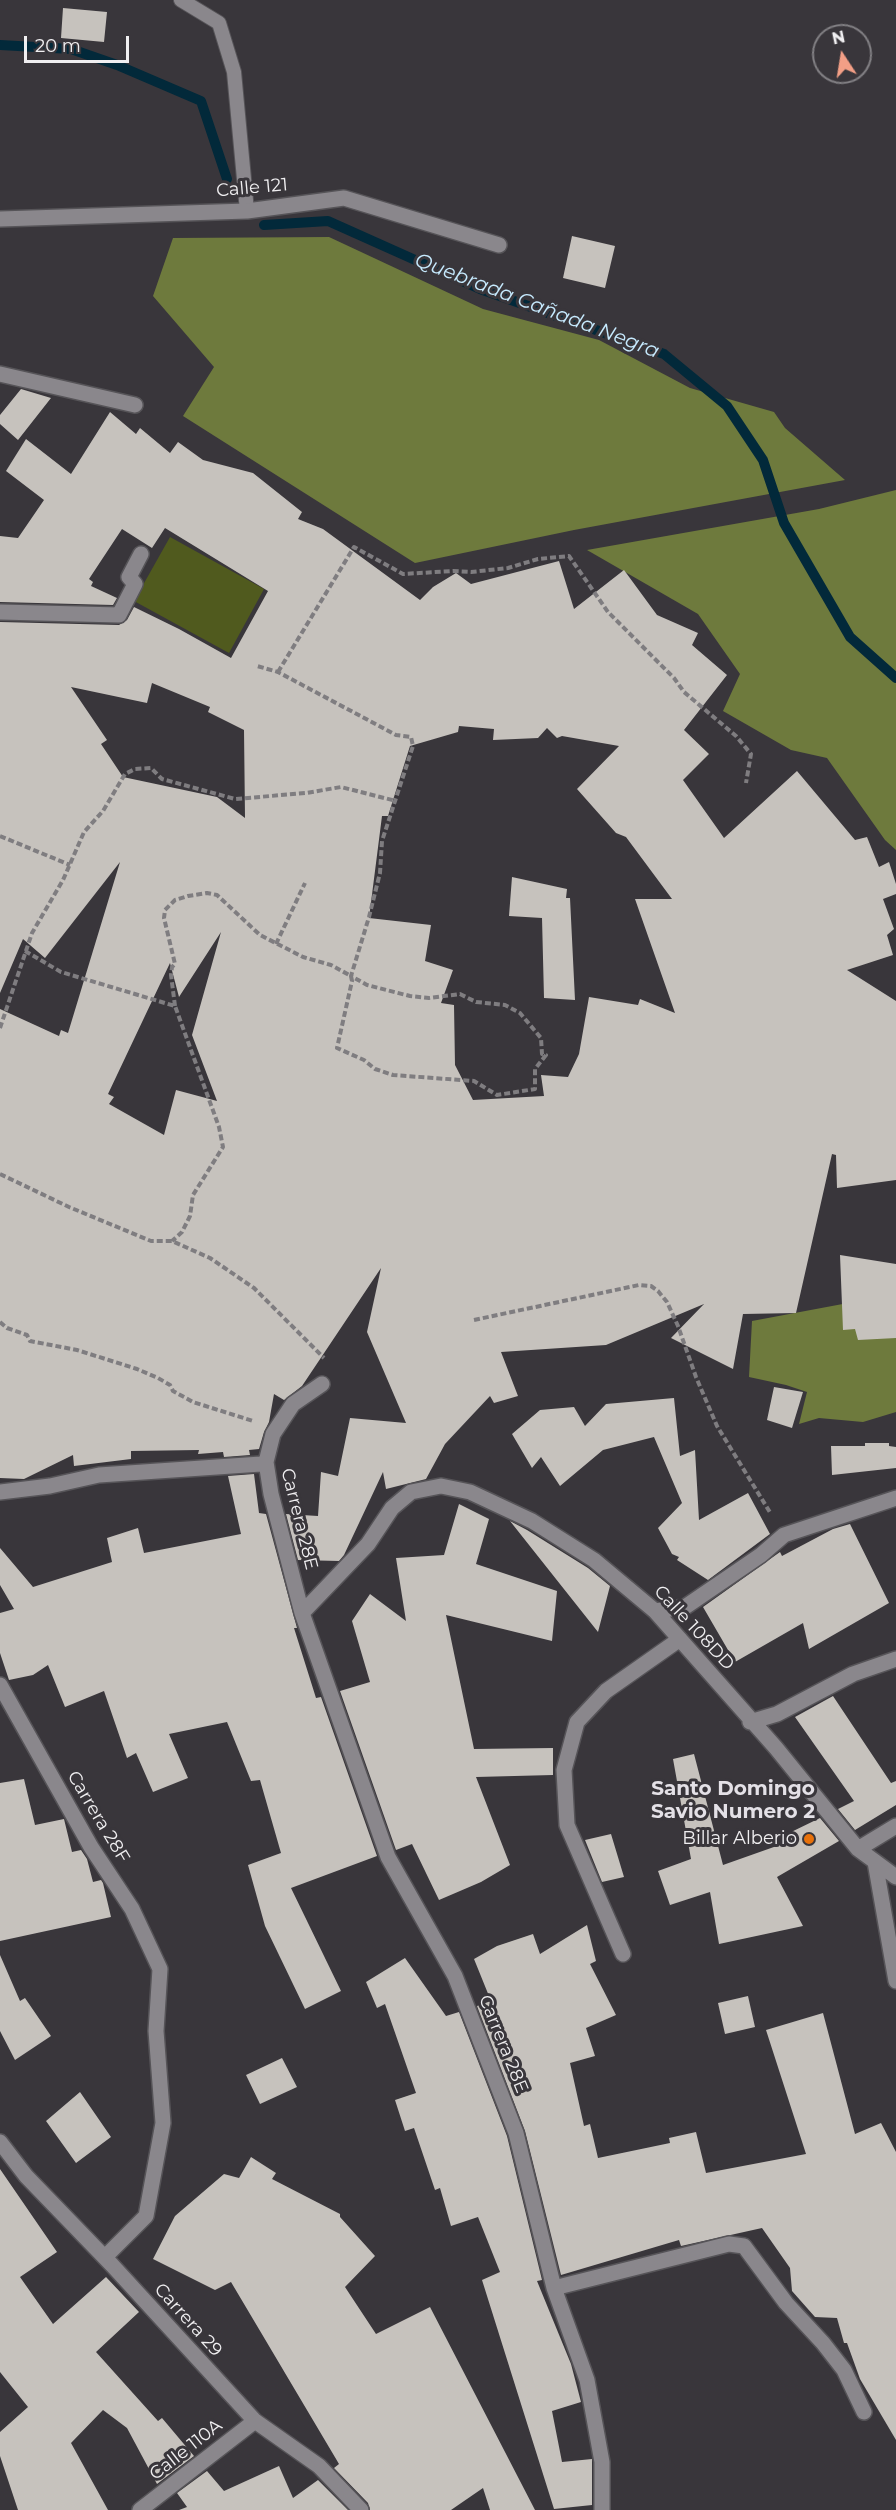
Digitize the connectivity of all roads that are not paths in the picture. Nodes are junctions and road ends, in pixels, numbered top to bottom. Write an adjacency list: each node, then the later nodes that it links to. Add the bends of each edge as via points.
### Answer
1 (181, 0): 2 (lane, via 219,23 234,72)
2 (247, 211): 3 (street, Calle 121); 4 (street, Calle 121, via 344,198)
3 (0, 219)
4 (500, 245)
5 (0, 374): 6 (street)
6 (135, 405)
7 (141, 554): 8 (street, via 129,577 135,584 119,615)
8 (0, 612)
9 (322, 1384): 10 (street, Carrera 28E, via 292,1404 273,1434)
10 (266, 1462): 11 (street, via 99,1474 50,1486); 15 (street, Carrera 28E)
11 (0, 1492)
12 (411, 1492): 14 (street, Calle 108DD, via 441,1485 532,1521 594,1560); 15 (street, Carrera 28E, via 392,1508 368,1544)
13 (896, 1498): 14 (street, via 784,1535 685,1607)
14 (655, 1611): 16 (street, Calle 108DD)
15 (302, 1613): 28 (street, Carrera 28E, via 388,1857 455,1976 504,2096)
16 (680, 1639): 19 (street, Calle 108DD); 24 (street, via 606,1691 577,1722 564,1770 567,1825)
17 (896, 1659): 19 (street, via 853,1674 777,1714)
18 (0, 1685): 27 (street, Carrera 28F, via 91,1848 132,1909 160,1969 156,2031 164,2123 146,2216)
19 (750, 1722): 21 (street, Calle 108DD)
20 (896, 1826): 21 (street)
21 (858, 1849): 22 (street, Calle 108DD)
22 (875, 1862): 23 (street, Calle 108DD); 25 (street)
23 (896, 1877)
24 (623, 1954)
25 (896, 1981)
26 (0, 2142): 27 (street, Carrera 29, via 26,2176)
27 (105, 2257): 30 (street, Carrera 29)
28 (554, 2288): 29 (street, via 729,2244 744,2246 781,2297 844,2370); 33 (street, Carrera 28E, via 587,2380 602,2462)
29 (864, 2412)
30 (255, 2421): 31 (street, Calle 110A); 32 (street, Carrera 29, via 319,2466)
31 (140, 2510)
32 (361, 2510)
33 (602, 2510)

